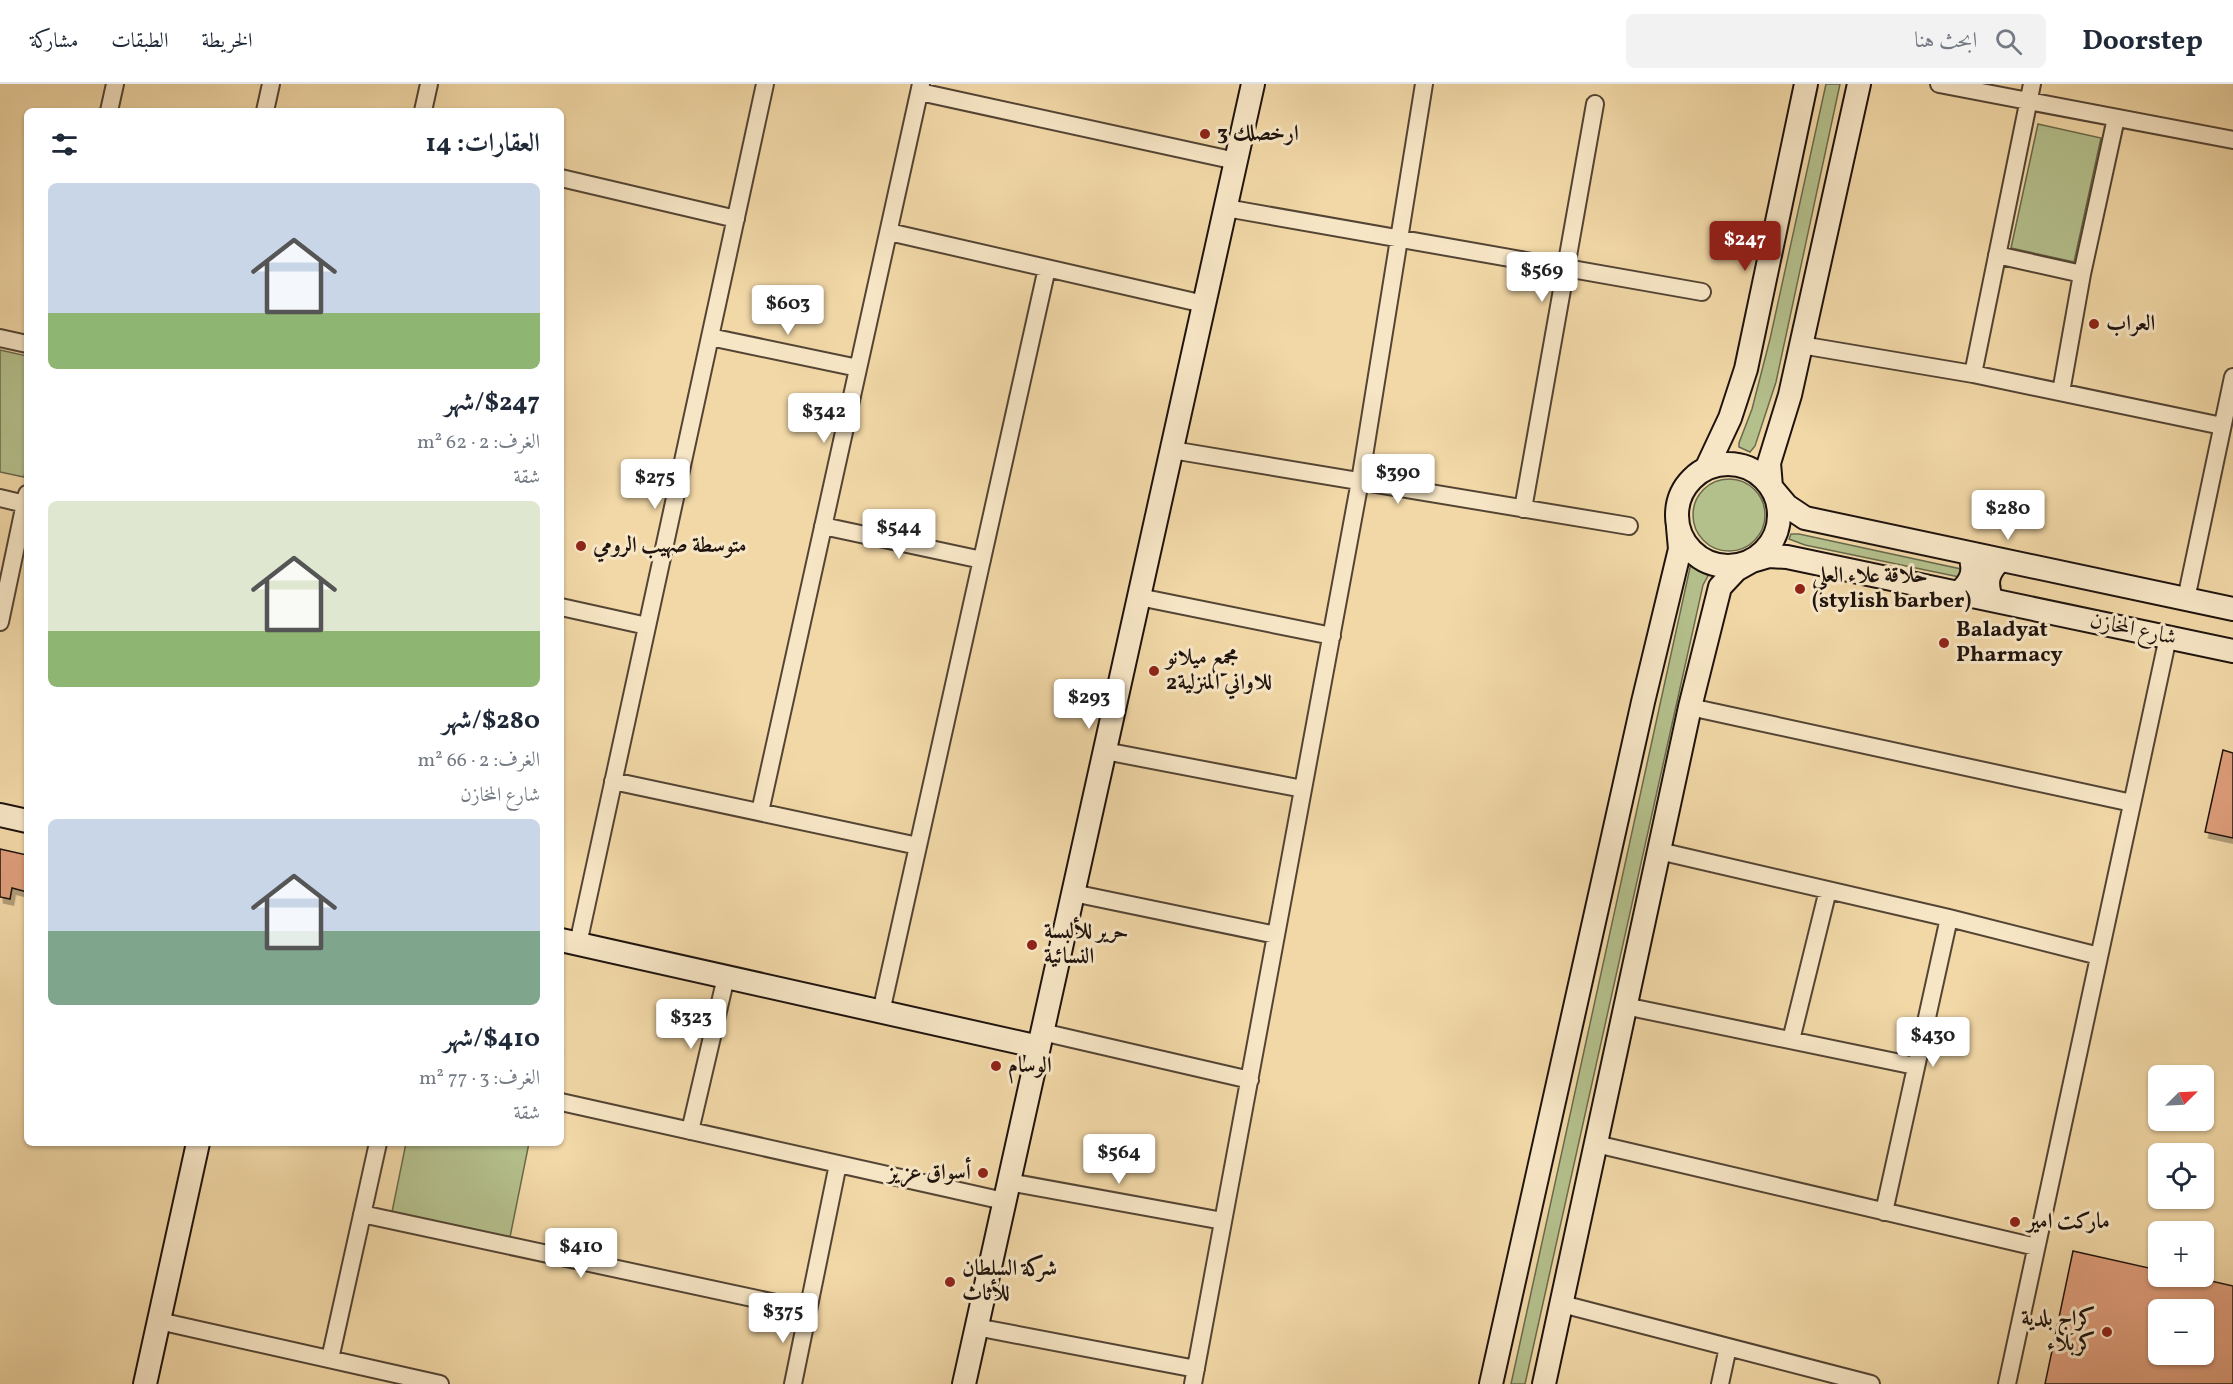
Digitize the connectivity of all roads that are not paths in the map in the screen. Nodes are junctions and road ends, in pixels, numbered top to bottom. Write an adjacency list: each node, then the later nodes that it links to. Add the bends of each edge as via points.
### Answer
1 (115, 84): 14 (street)
2 (271, 84): 15 (street)
3 (429, 84): 16 (street)
4 (765, 84): 22 (street)
5 (1253, 84): 19 (street)
6 (1424, 84): 24 (street)
7 (1803, 84): 41 (street, via 1746,369 1730,418)
8 (1859, 84): 34 (street)
9 (1938, 84): 12 (street)
10 (2032, 84): 12 (street)
11 (921, 88): 19 (street); 23 (street)
12 (2028, 101): 17 (street); 25 (street)
13 (1595, 104): 27 (street)
14 (110, 108)
15 (270, 108)
16 (424, 108)
17 (2116, 118): 18 (street); 28 (street)
18 (2233, 140)
19 (1236, 161): 21 (street)
20 (564, 179): 22 (street)
21 (1226, 208): 24 (street); 30 (street)
22 (736, 219): 31 (street)
23 (889, 232): 26 (street); 35 (street)
24 (1399, 239): 27 (street); 42 (street)
25 (1998, 255): 28 (street); 36 (street)
26 (1047, 268): 30 (street); 52 (street)
27 (1566, 268): 29 (street); 47 (street)
28 (2082, 274): 38 (street)
29 (1702, 292)
30 (1204, 304): 40 (street)
31 (710, 336): 35 (street); 62 (street)
32 (0, 338): 33 (street)
33 (24, 343)
34 (1801, 345): 36 (street); 43 (street, via 1769,463)
35 (858, 368): 48 (street)
36 (1973, 374): 38 (street)
37 (2233, 377): 39 (street)
38 (2061, 392): 39 (street)
39 (2222, 426): 57 (street)
40 (1172, 450): 42 (street); 56 (street)
41 (1707, 467): 43 (street, via 1743,465 1759,473); 50 (street, via 1692,477 1681,492)
42 (1360, 481): 47 (street); 63 (street)
43 (1771, 487): 51 (street, شارع المخازن, via 1786,506 1805,518); 54 (street, via 1779,520 1770,543)
44 (0, 498): 45 (street)
45 (24, 499)
46 (24, 508): 61 (street)
47 (1523, 509): 49 (street)
48 (823, 526): 52 (street); 71 (street)
49 (1629, 526)
50 (1678, 527): 54 (street, via 1686,544 1699,557 1716,565); 111 (street, via 1680,549)
51 (1969, 553): 53 (street, شارع المخازن); 55 (street, via 1971,579)
52 (982, 560): 74 (street)
53 (2001, 560): 57 (street, شارع المخازن); 58 (street, via 1987,582)
54 (1752, 561): 55 (street, شارع المخازن, via 1769,556 1787,557); 66 (street, via 1736,570 1720,588)
55 (1958, 593): 58 (street, شارع المخازن)
56 (1139, 597): 63 (street); 67 (street)
57 (2186, 599): 60 (street, شارع المخازن)
58 (1992, 600): 64 (street, شارع المخازن)
59 (564, 608): 62 (street)
60 (2233, 609)
61 (0, 622)
62 (647, 626): 68 (street)
63 (1332, 636): 69 (street)
64 (2168, 637): 65 (street, شارع المخازن); 70 (street)
65 (2233, 651)
66 (1690, 706): 70 (street); 75 (street)
67 (1105, 751): 69 (street); 77 (street)
68 (613, 781): 71 (street); 80 (street)
69 (1303, 789): 79 (street)
70 (2132, 803): 81 (street)
71 (760, 812): 74 (street)
72 (0, 815): 73 (street)
73 (24, 820)
74 (918, 846): 84 (street)
75 (1659, 851): 76 (street); 83 (street)
76 (1828, 890): 78 (street); 86 (street)
77 (1073, 892): 79 (street); 85 (street)
78 (1949, 918): 81 (street); 87 (street)
79 (1276, 935): 88 (street)
80 (569, 942): 82 (street)
81 (2099, 956): 99 (street)
82 (726, 977): 84 (street); 90 (street)
83 (1625, 1006): 86 (street); 91 (street)
84 (881, 1012): 85 (street)
85 (1040, 1039): 88 (street); 95 (street)
86 (1791, 1040): 87 (street)
87 (1915, 1066): 96 (street)
88 (1250, 1080): 98 (street)
89 (564, 1103): 90 (street)
90 (690, 1131): 94 (street)
91 (1596, 1144): 96 (street); 100 (street)
92 (197, 1146): 102 (street)
93 (377, 1146): 97 (street)
94 (838, 1164): 95 (street); 101 (street)
95 (1006, 1192): 98 (street); 103 (street)
96 (1884, 1212): 99 (street)
97 (362, 1214): 101 (street); 105 (street)
98 (1223, 1221): 106 (street)
99 (2036, 1247): 115 (street)
100 (1562, 1304): 104 (street); 112 (street)
101 (808, 1310): 109 (street)
102 (159, 1321): 105 (street); 107 (street)
103 (976, 1327): 106 (street); 110 (street)
104 (1728, 1347): 113 (street); 114 (street)
105 (330, 1359): 108 (street)
106 (1195, 1376)
107 (145, 1384)
108 (440, 1384)
109 (793, 1384)
110 (964, 1384)
111 (1491, 1384)
112 (1544, 1384)
113 (1720, 1384)
114 (1871, 1384)
115 (2007, 1384)

